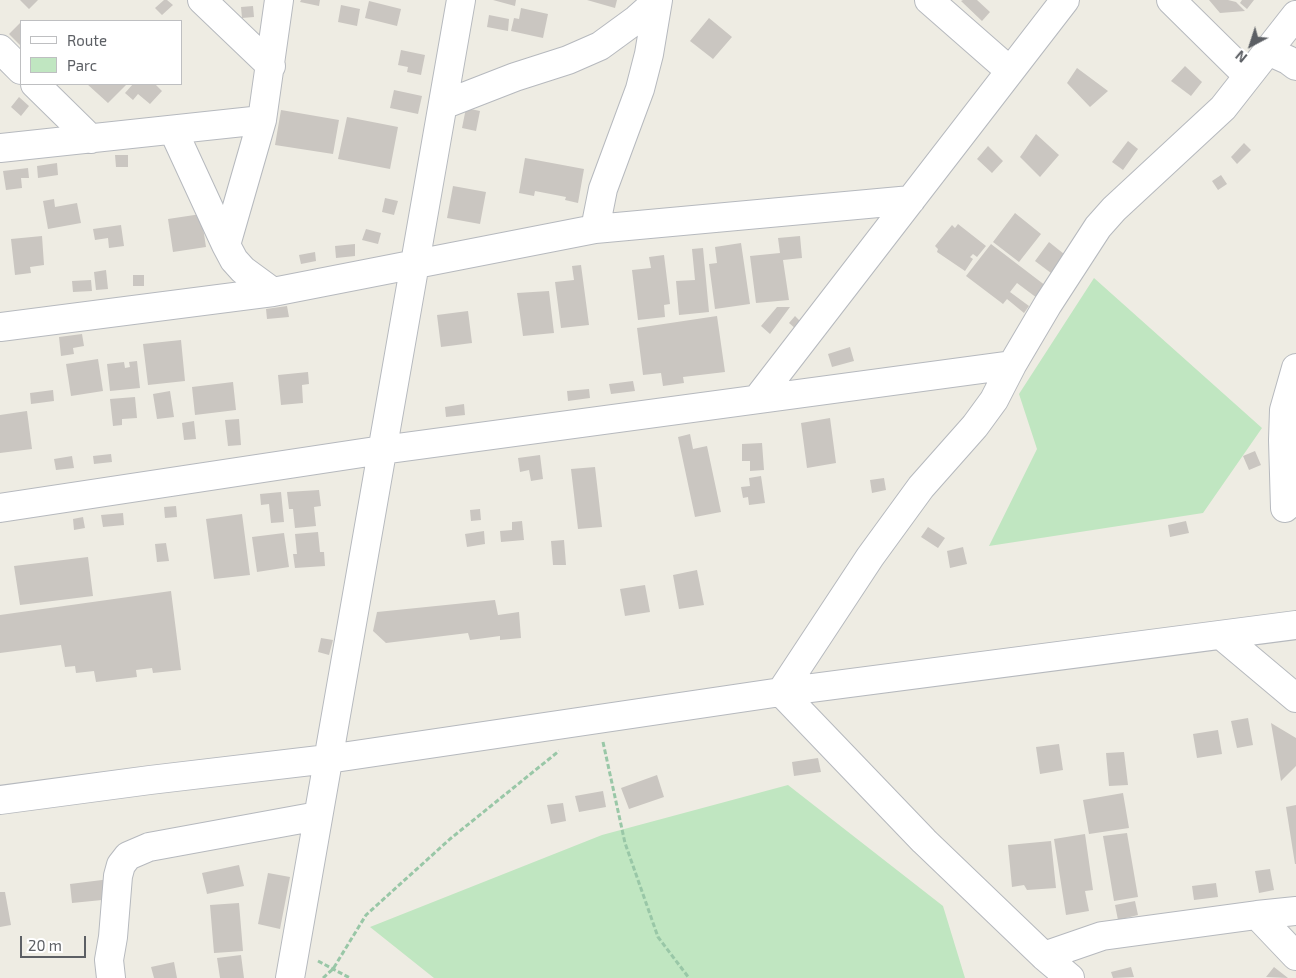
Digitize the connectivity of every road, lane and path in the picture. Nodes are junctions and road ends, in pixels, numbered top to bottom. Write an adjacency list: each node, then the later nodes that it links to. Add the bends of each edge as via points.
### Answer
1 (202, 0): 13 (street)
2 (279, 0): 13 (street)
3 (461, 0): 19 (street)
4 (929, 0): 16 (street)
5 (1065, 0): 16 (street)
6 (1172, 0): 17 (street)
7 (658, 1): 9 (street); 12 (street)
8 (1296, 15): 11 (street)
9 (600, 46): 12 (street, via 621,46); 19 (street)
10 (0, 49): 15 (street)
11 (1268, 51): 14 (street); 17 (street)
12 (649, 54): 25 (street, via 603,189)
13 (271, 66): 20 (street)
14 (1296, 66)
15 (20, 69)
16 (1010, 71): 24 (street)
17 (1248, 76): 30 (street, via 1223,108 1098,227)
18 (36, 85): 22 (street)
19 (443, 105): 27 (street)
20 (262, 120): 21 (street); 26 (street)
21 (173, 130): 22 (street); 26 (street)
22 (91, 140): 23 (street)
23 (0, 148)
24 (911, 200): 25 (street); 32 (street)
25 (595, 229): 27 (street)
26 (226, 245): 28 (street, via 243,270)
27 (415, 265): 28 (street); 33 (street)
28 (273, 292): 29 (street)
29 (0, 327)
30 (1012, 365): 32 (street); 38 (street, via 994,400 920,488)
31 (1296, 368): 35 (street, via 1284,410)
32 (758, 398): 33 (street)
33 (382, 450): 34 (street); 42 (street)
34 (0, 508)
35 (1286, 508)
36 (1296, 625): 37 (street)
37 (1221, 636): 38 (street); 39 (street)
38 (781, 692): 40 (street); 49 (street, via 924,841)
39 (1296, 698)
40 (598, 719): 42 (street); 56 (path, via 625,843 658,937)
41 (566, 744): 51 (path, via 450,838 366,915)
42 (328, 759): 43 (street); 44 (street)
43 (0, 800)
44 (318, 816): 48 (street); 52 (street, via 149,846 128,856 118,876 109,960)
45 (1296, 911): 46 (street)
46 (1257, 915): 47 (street); 50 (street)
47 (1102, 936): 49 (street); 57 (street)
48 (295, 949): 51 (path); 53 (street)
49 (1044, 956): 57 (street)
50 (1296, 956)
51 (333, 968): 54 (path); 55 (path)
52 (111, 978)
53 (290, 978)
54 (323, 978)
55 (350, 978)
56 (689, 978)
57 (1069, 978)

